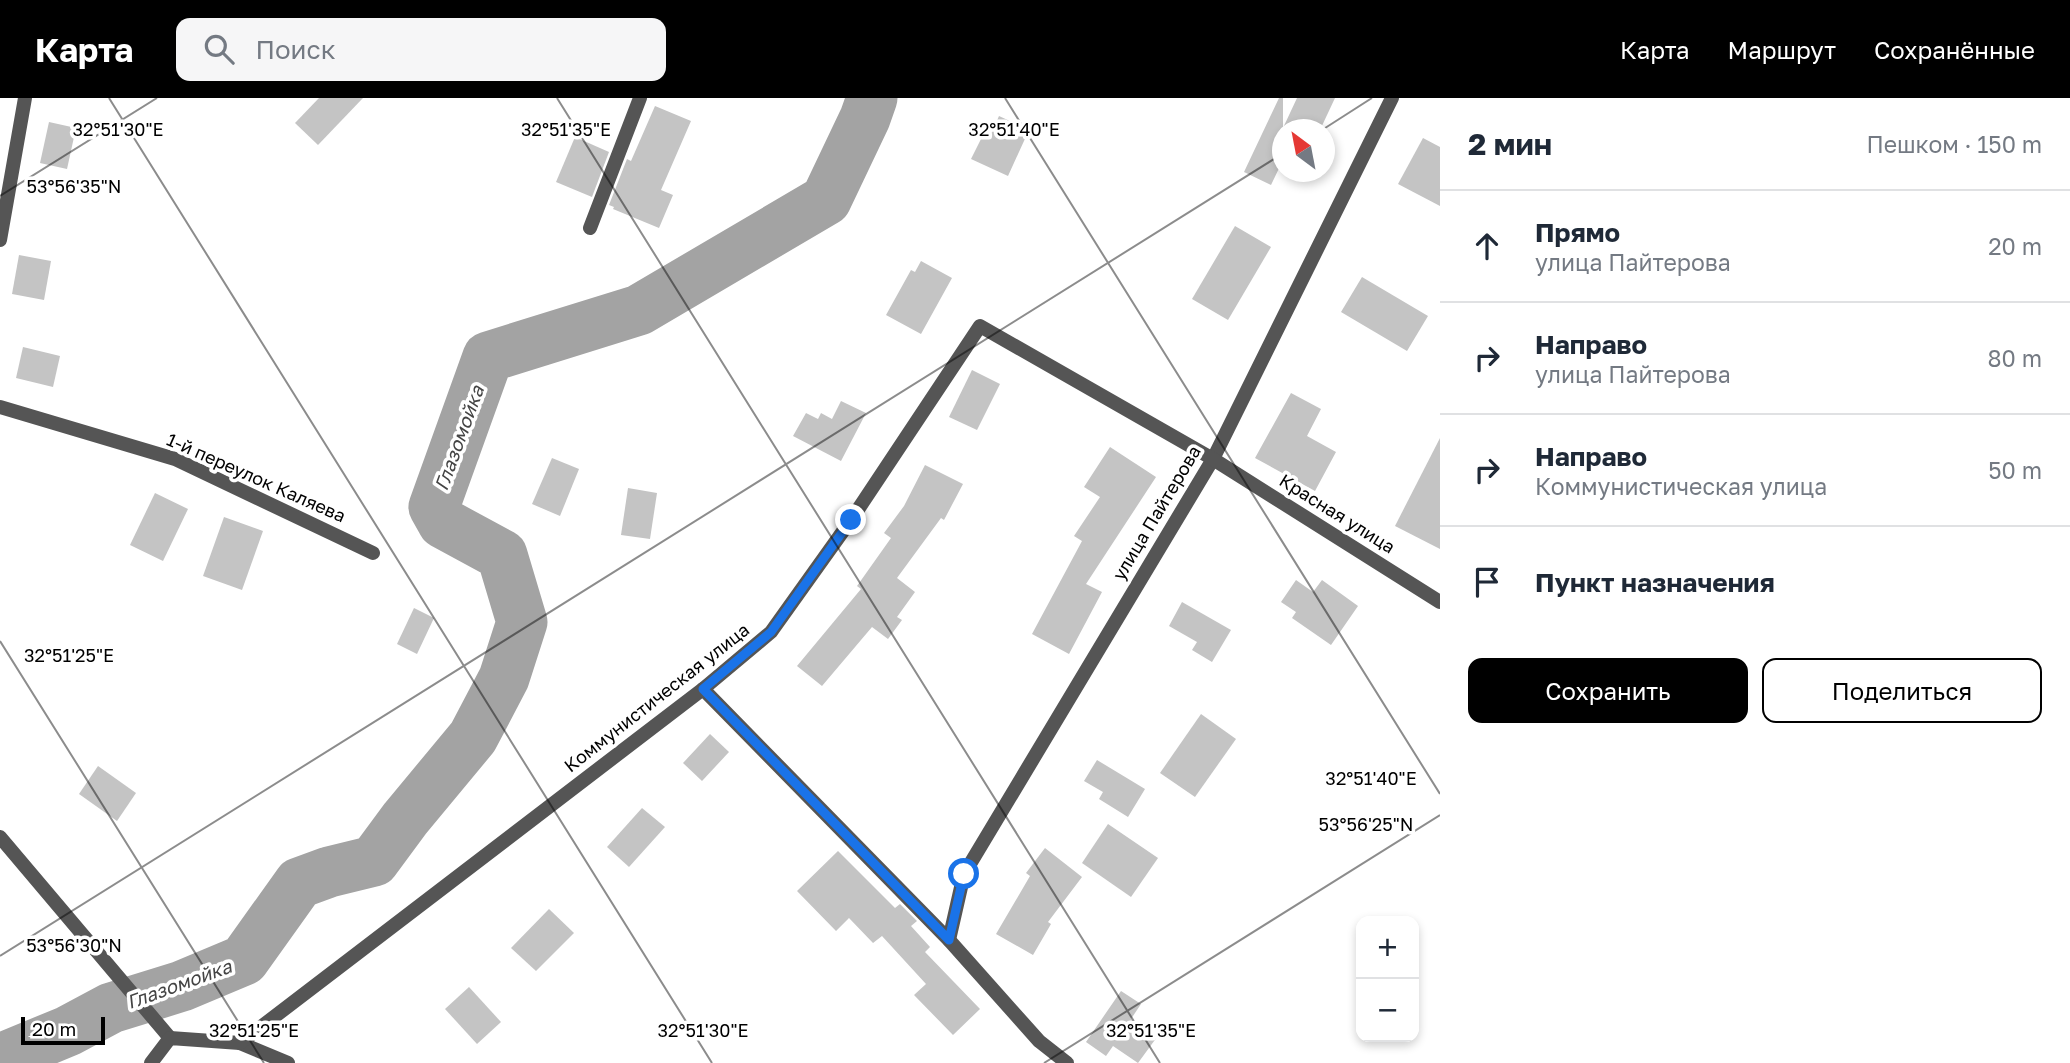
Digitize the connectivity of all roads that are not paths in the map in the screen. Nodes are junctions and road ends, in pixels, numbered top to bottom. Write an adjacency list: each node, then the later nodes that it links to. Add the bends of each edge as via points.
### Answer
1 (25, 98): 5 (street)
2 (640, 98): 4 (street)
3 (1392, 98): 7 (street, улица Пайтерова)
4 (590, 228)
5 (0, 240)
6 (0, 408): 8 (street, 1-й переулок Каляева, via 175,459)
7 (1213, 458): 9 (street, Красная улица); 10 (street, Коммунистическая улица, via 980,326 771,632); 12 (street, улица Пайтерова, via 964,874)
8 (373, 553)
9 (1440, 603)
10 (703, 689): 12 (street); 14 (street, Коммунистическая улица)
11 (0, 837): 13 (street)
12 (949, 940): 17 (street, via 1039,1041)
13 (170, 1038): 14 (street); 15 (street)
14 (240, 1043): 16 (street)
15 (151, 1063)
16 (288, 1063)
17 (1067, 1063)

